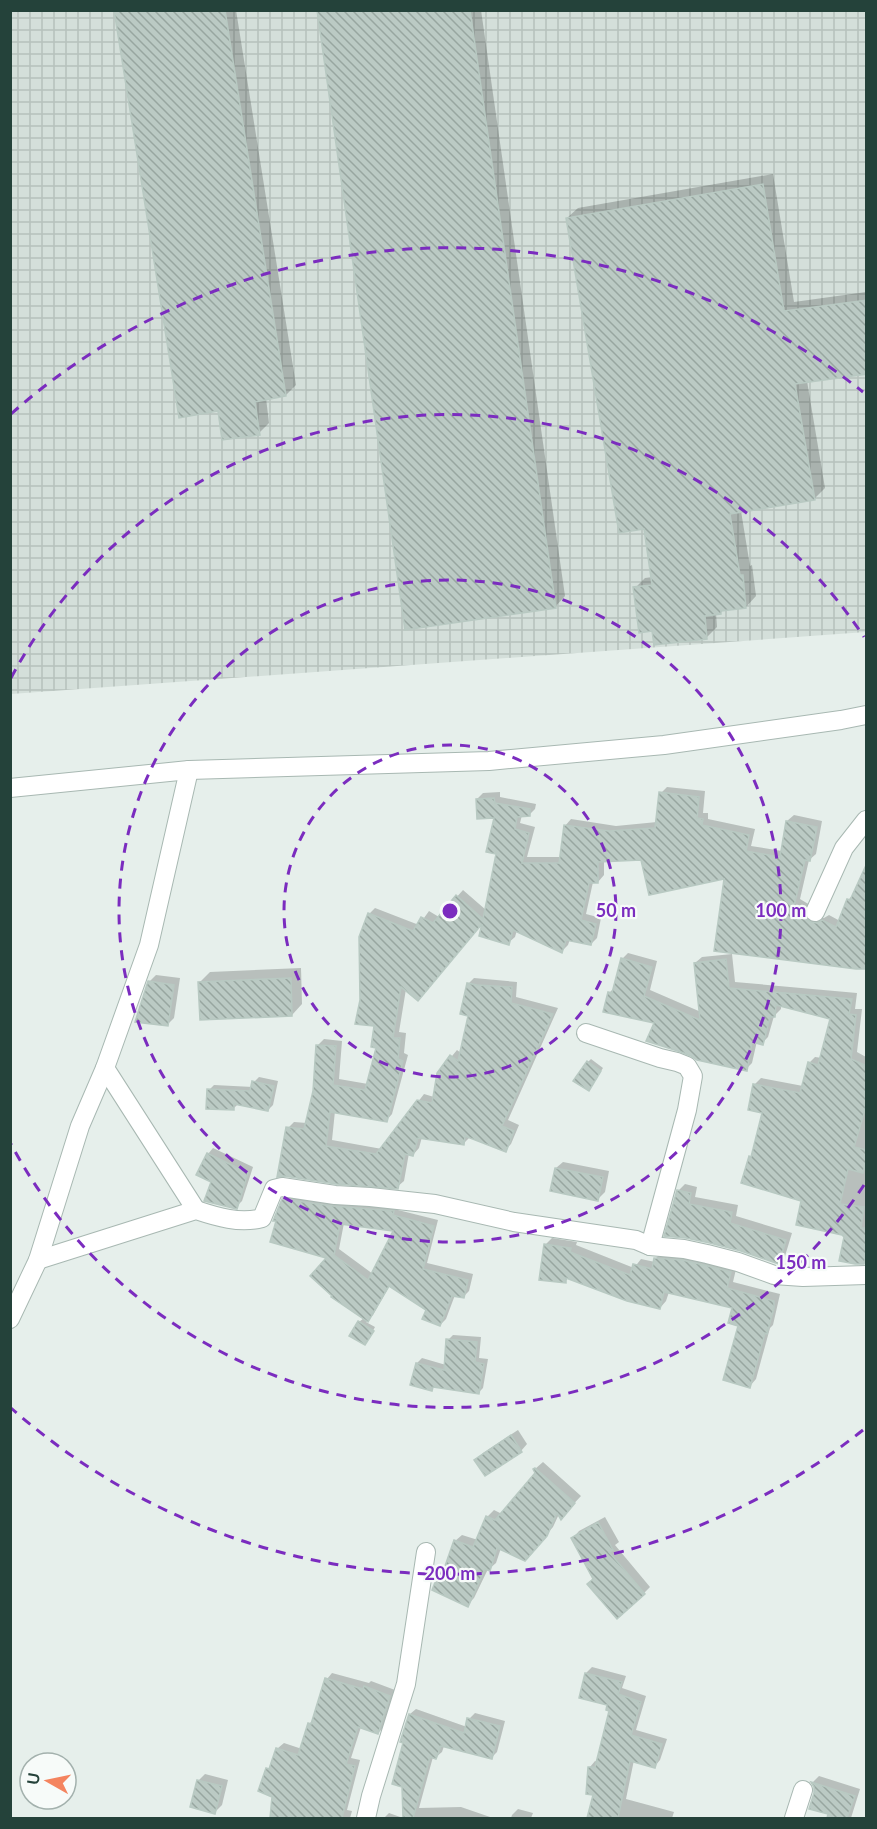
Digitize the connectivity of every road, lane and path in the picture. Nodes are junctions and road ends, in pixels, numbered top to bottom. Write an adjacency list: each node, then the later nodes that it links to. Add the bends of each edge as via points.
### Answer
1 (867, 714): 2 (street, via 664,745 489,761)
2 (189, 770): 3 (street); 7 (street, via 149,945)
3 (10, 788)
4 (867, 820): 5 (street, via 844,848)
5 (815, 912)
6 (586, 1032): 9 (street, via 687,1066 693,1076)
7 (105, 1068): 8 (street); 10 (street, via 80,1126)
8 (196, 1210): 9 (street, via 232,1220 262,1218 274,1189 282,1187 435,1204 514,1222 636,1240); 10 (street)
9 (651, 1246): 11 (street, via 707,1254 774,1275)
10 (38, 1260): 12 (street)
11 (867, 1275)
12 (10, 1319)
13 (426, 1552): 15 (street, via 406,1684)
14 (803, 1790): 16 (street)
15 (366, 1818)
16 (794, 1818)

